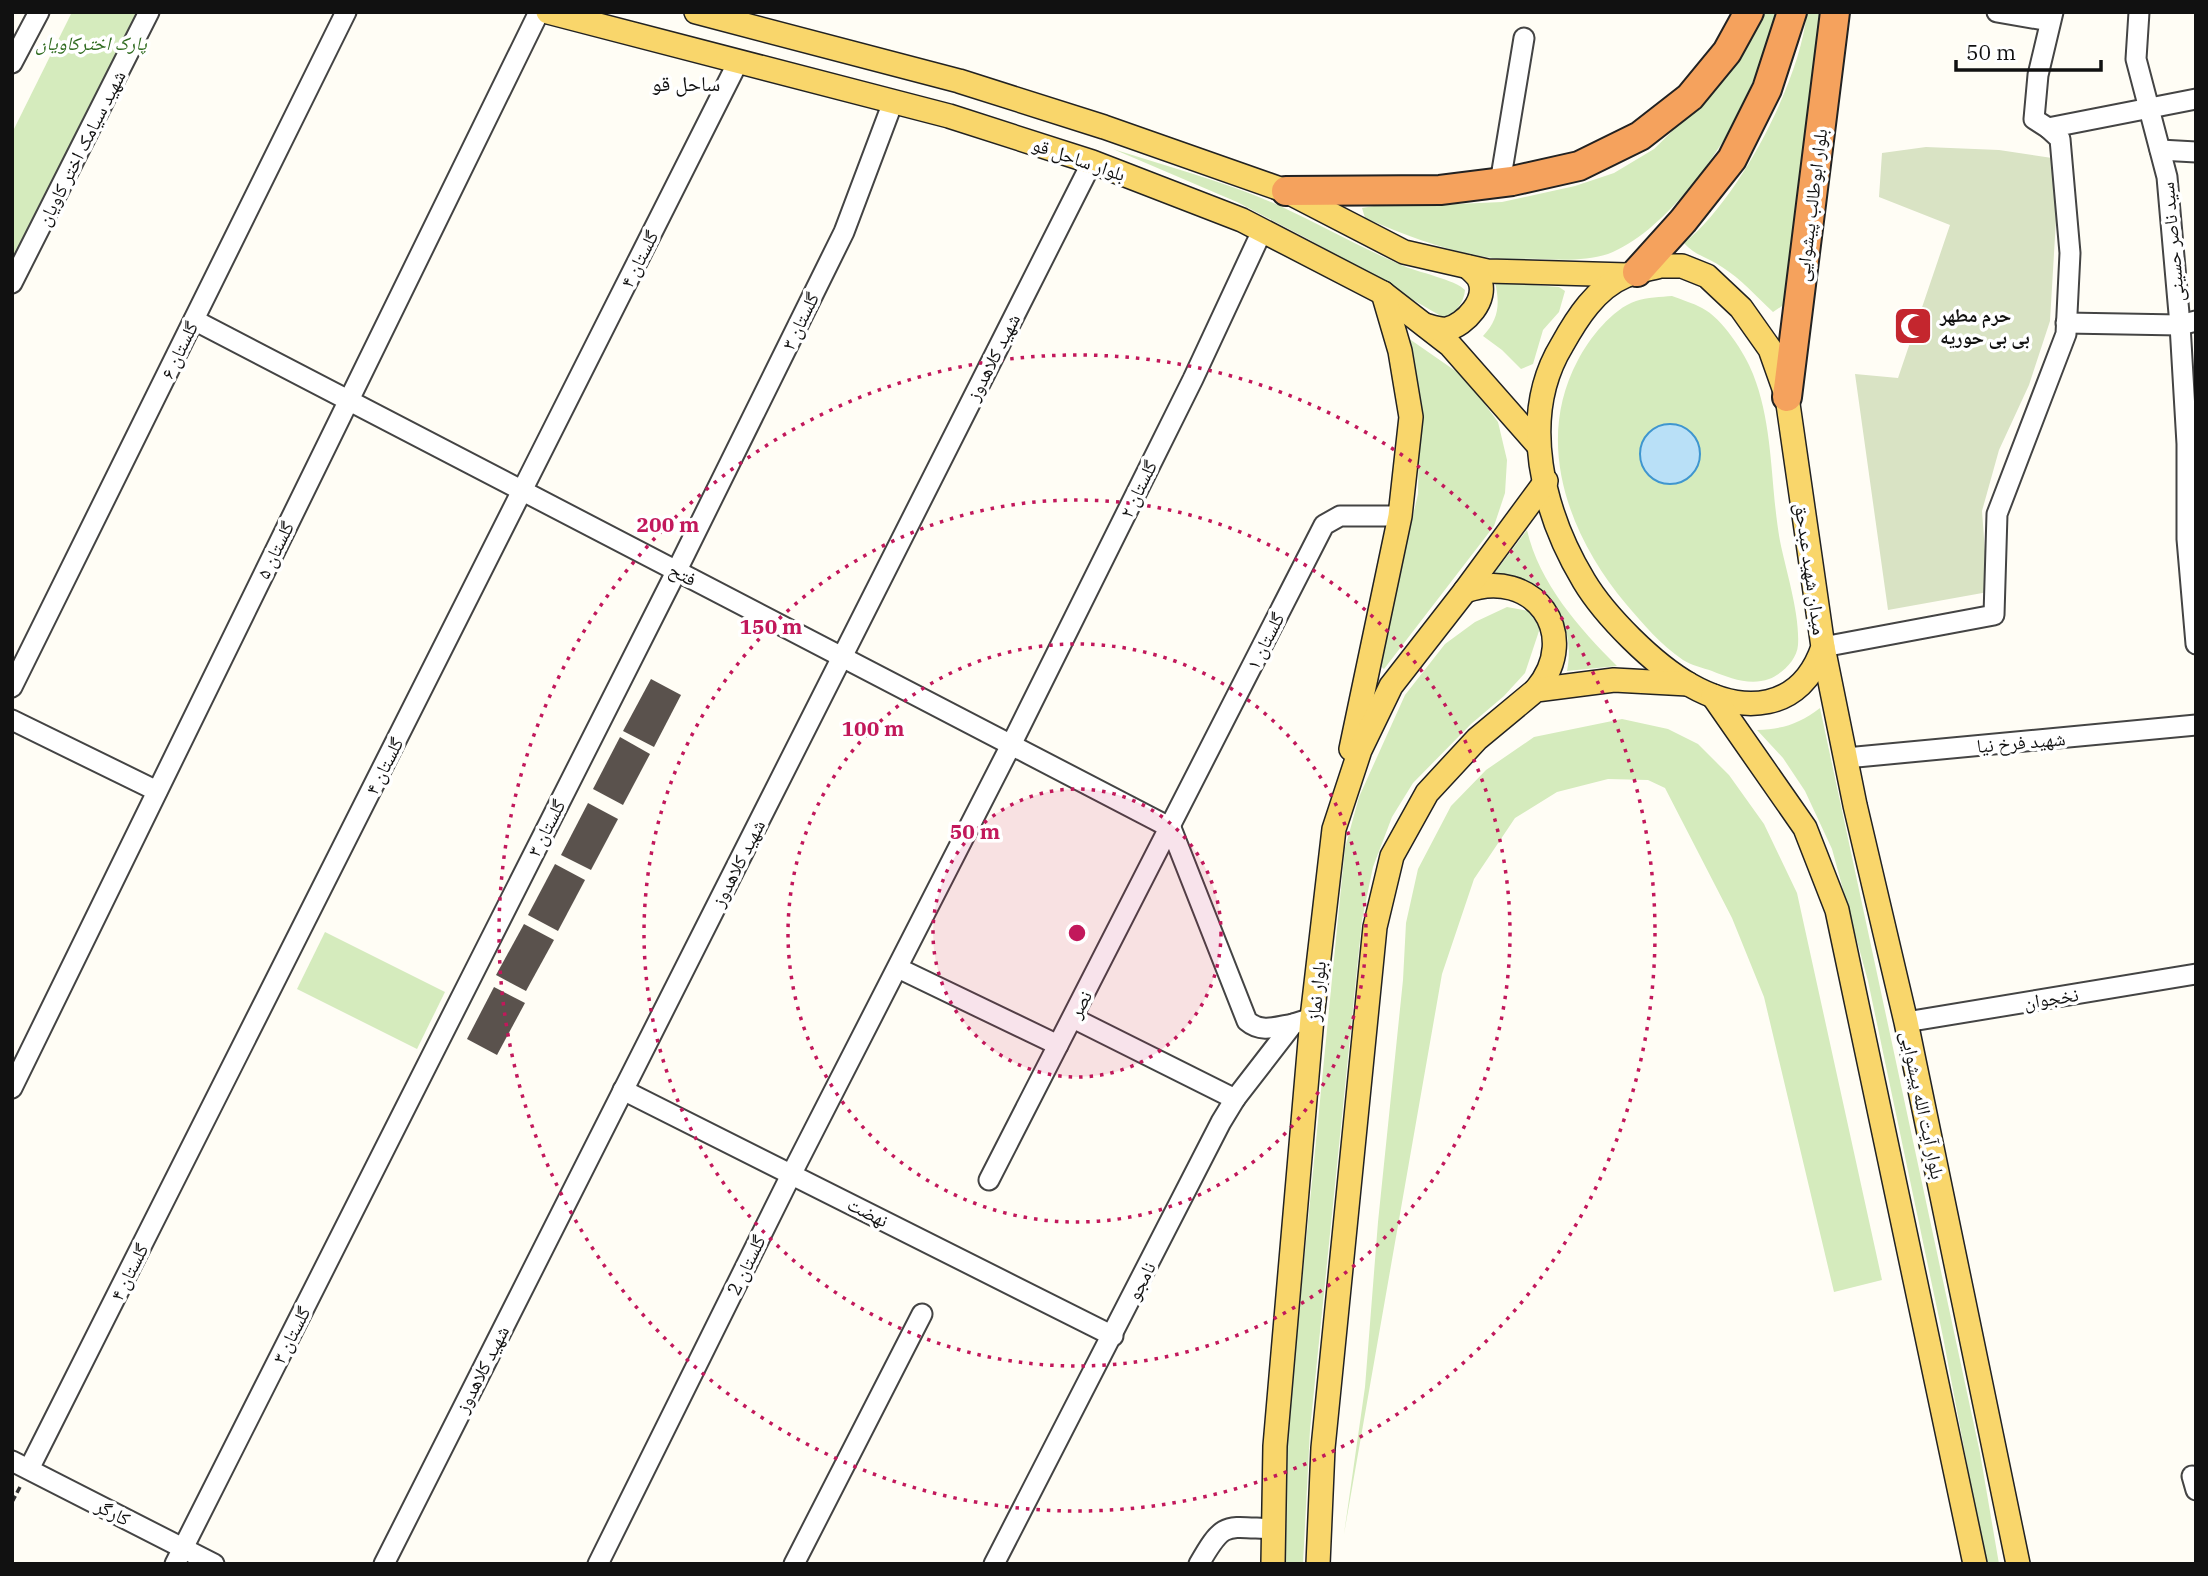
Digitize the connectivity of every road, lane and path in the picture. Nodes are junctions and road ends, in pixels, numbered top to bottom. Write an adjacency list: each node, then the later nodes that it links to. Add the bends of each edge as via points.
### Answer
1 (38, 12): 15 (street)
2 (149, 12): 28 (street, شهید سیامک اختر کاویان)
3 (346, 12): 30 (street, گلستان ۶)
4 (539, 12): 35 (street, گلستان ۵)
5 (548, 12): 14 (main road, بلوار ساحل قو)
6 (696, 12): 24 (main road, بلوار ساحل قو, via 959,80)
7 (1749, 12): 23 (highway, via 1727,52 1690,97 1640,136 1579,166)
8 (1792, 12): 27 (highway, via 1768,89 1732,159 1683,221)
9 (1835, 12): 34 (highway, بلوار ابوطالب پیشوایی)
10 (1997, 12): 12 (street)
11 (2139, 12): 18 (street, سید ناصر حسینی, via 2136,59)
12 (2052, 17): 19 (street, via 2038,75 2034,119)
13 (1524, 38): 23 (street)
14 (738, 62): 17 (main road, بلوار ساحل قو); 39 (street, گلستان ۴)
15 (12, 63)
16 (2196, 99): 18 (street)
17 (893, 102): 22 (main road, بلوار ساحل قو); 42 (street, گلستان ۳, via 844,232)
18 (2151, 109): 19 (street); 20 (street, سید ناصر حسینی)
19 (2048, 128): 31 (street, via 2060,139 2070,253)
20 (2160, 150): 21 (street); 32 (street, سید ناصر حسینی)
21 (2196, 152)
22 (1092, 162): 25 (main road, بلوار ساحل قو); 46 (street, شهید کلاهدوز)
23 (1500, 183): 24 (highway, via 1440,190)
24 (1286, 191): 26 (main road, بلوار ساحل قو, via 1405,252)
25 (1262, 231): 29 (main road, بلوار ساحل قو); 53 (street, گلستان ۲)
26 (1468, 267): 27 (main road, بلوار ساحل قو); 33 (main road, via 1480,280 1475,310 1452,327)
27 (1632, 274): 34 (main road, میدان شهید عبدحق, via 1682,266 1707,276 1741,308 1770,349); 37 (main road, میدان شهید عبدحق, via 1609,284 1578,317 1555,357 1541,400)
28 (12, 283)
29 (1383, 293): 33 (main road, بلوار ساحل قو); 40 (main road, via 1400,351 1410,417)
30 (194, 320): 35 (street, فتح); 48 (street, گلستان ۶)
31 (2066, 323): 32 (street); 45 (street, via 2066,334 1997,514 1994,615)
32 (2188, 323): 36 (street, سید ناصر حسینی)
33 (1425, 325): 37 (main road, بلوار ساحل قو, via 1450,345)
34 (1787, 397): 45 (main road, میدان شهید عبدحق)
35 (349, 400): 39 (street, فتح); 55 (street, گلستان ۵)
36 (2191, 444): 41 (street, سید ناصر حسینی)
37 (1538, 445): 38 (main road, میدان شهید عبدحق)
38 (1545, 481): 43 (main road, بلوار نماز); 47 (main road, میدان شهید عبدحق, via 1553,516 1585,582 1630,639)
39 (523, 491): 42 (street, فتح); 71 (street, گلستان ۴)
40 (1400, 516): 56 (street, گلستان ۱, via 1339,516 1324,525); 57 (main road)
41 (2192, 539): 44 (street, سید ناصر حسینی)
42 (677, 570): 46 (street, فتح); 73 (street, گلستان ۳)
43 (1465, 591): 49 (main road, via 1496,584 1527,593 1539,603 1554,631 1555,648 1553,663); 57 (main road, بلوار نماز, via 1391,686 1360,750)
44 (2196, 644)
45 (1823, 647): 50 (main road, میدان شهید عبدحق, via 1808,679 1769,704); 54 (main road, بلوار آیت الله پیشوایی)
46 (842, 657): 53 (street, فتح); 65 (street, شهید کلاهدوز)
47 (1688, 684): 49 (main road, via 1614,680); 50 (main road, میدان شهید عبدحق)
48 (12, 687)
49 (1536, 690): 81 (main road, via 1477,739 1427,793 1392,856 1375,927 1323,1448)
50 (1713, 696): 82 (main road, via 1805,828 1837,910)
51 (12, 720): 55 (street)
52 (2196, 725): 54 (street, شهید فرخ نیا)
53 (1011, 745): 56 (street, فتح); 58 (street, گلستان ۲)
54 (1846, 758): 62 (main road, بلوار آیت الله پیشوایی)
55 (158, 791): 64 (street, گلستان ۵)
56 (1171, 828): 60 (street, نصر); 61 (street, via 1247,1021 1264,1030)
57 (1334, 829): 61 (main road, بلوار نماز)
58 (898, 968): 63 (street); 67 (street, گلستان 2)
59 (2196, 974): 62 (street, نخجوان)
60 (1073, 1018): 63 (street, نصر); 66 (street)
61 (1303, 1021): 66 (street, نامجو); 72 (main road, بلوار نماز)
62 (1906, 1022): 83 (main road, بلوار آیت الله پیشوایی)
63 (1058, 1045): 68 (street, نصر)
64 (12, 1088)
65 (623, 1090): 67 (street, نهضت); 75 (street, شهید کلاهدوز)
66 (1235, 1099): 70 (street, نامجو)
67 (792, 1173): 70 (street, نهضت); 76 (street, گلستان 2)
68 (989, 1180)
69 (922, 1314): 77 (street)
70 (1113, 1335): 78 (street, نامجو)
71 (21, 1465): 73 (street, کارگر)
72 (1273, 1529): 79 (street, via 1223,1530); 80 (main road, بلوار نماز)
73 (179, 1556): 74 (street, کارگر)
74 (214, 1564)
75 (384, 1564)
76 (598, 1564)
77 (794, 1564)
78 (994, 1564)
79 (1199, 1564)
80 (1273, 1564)
81 (1318, 1564)
82 (1975, 1564)
83 (2018, 1564)

